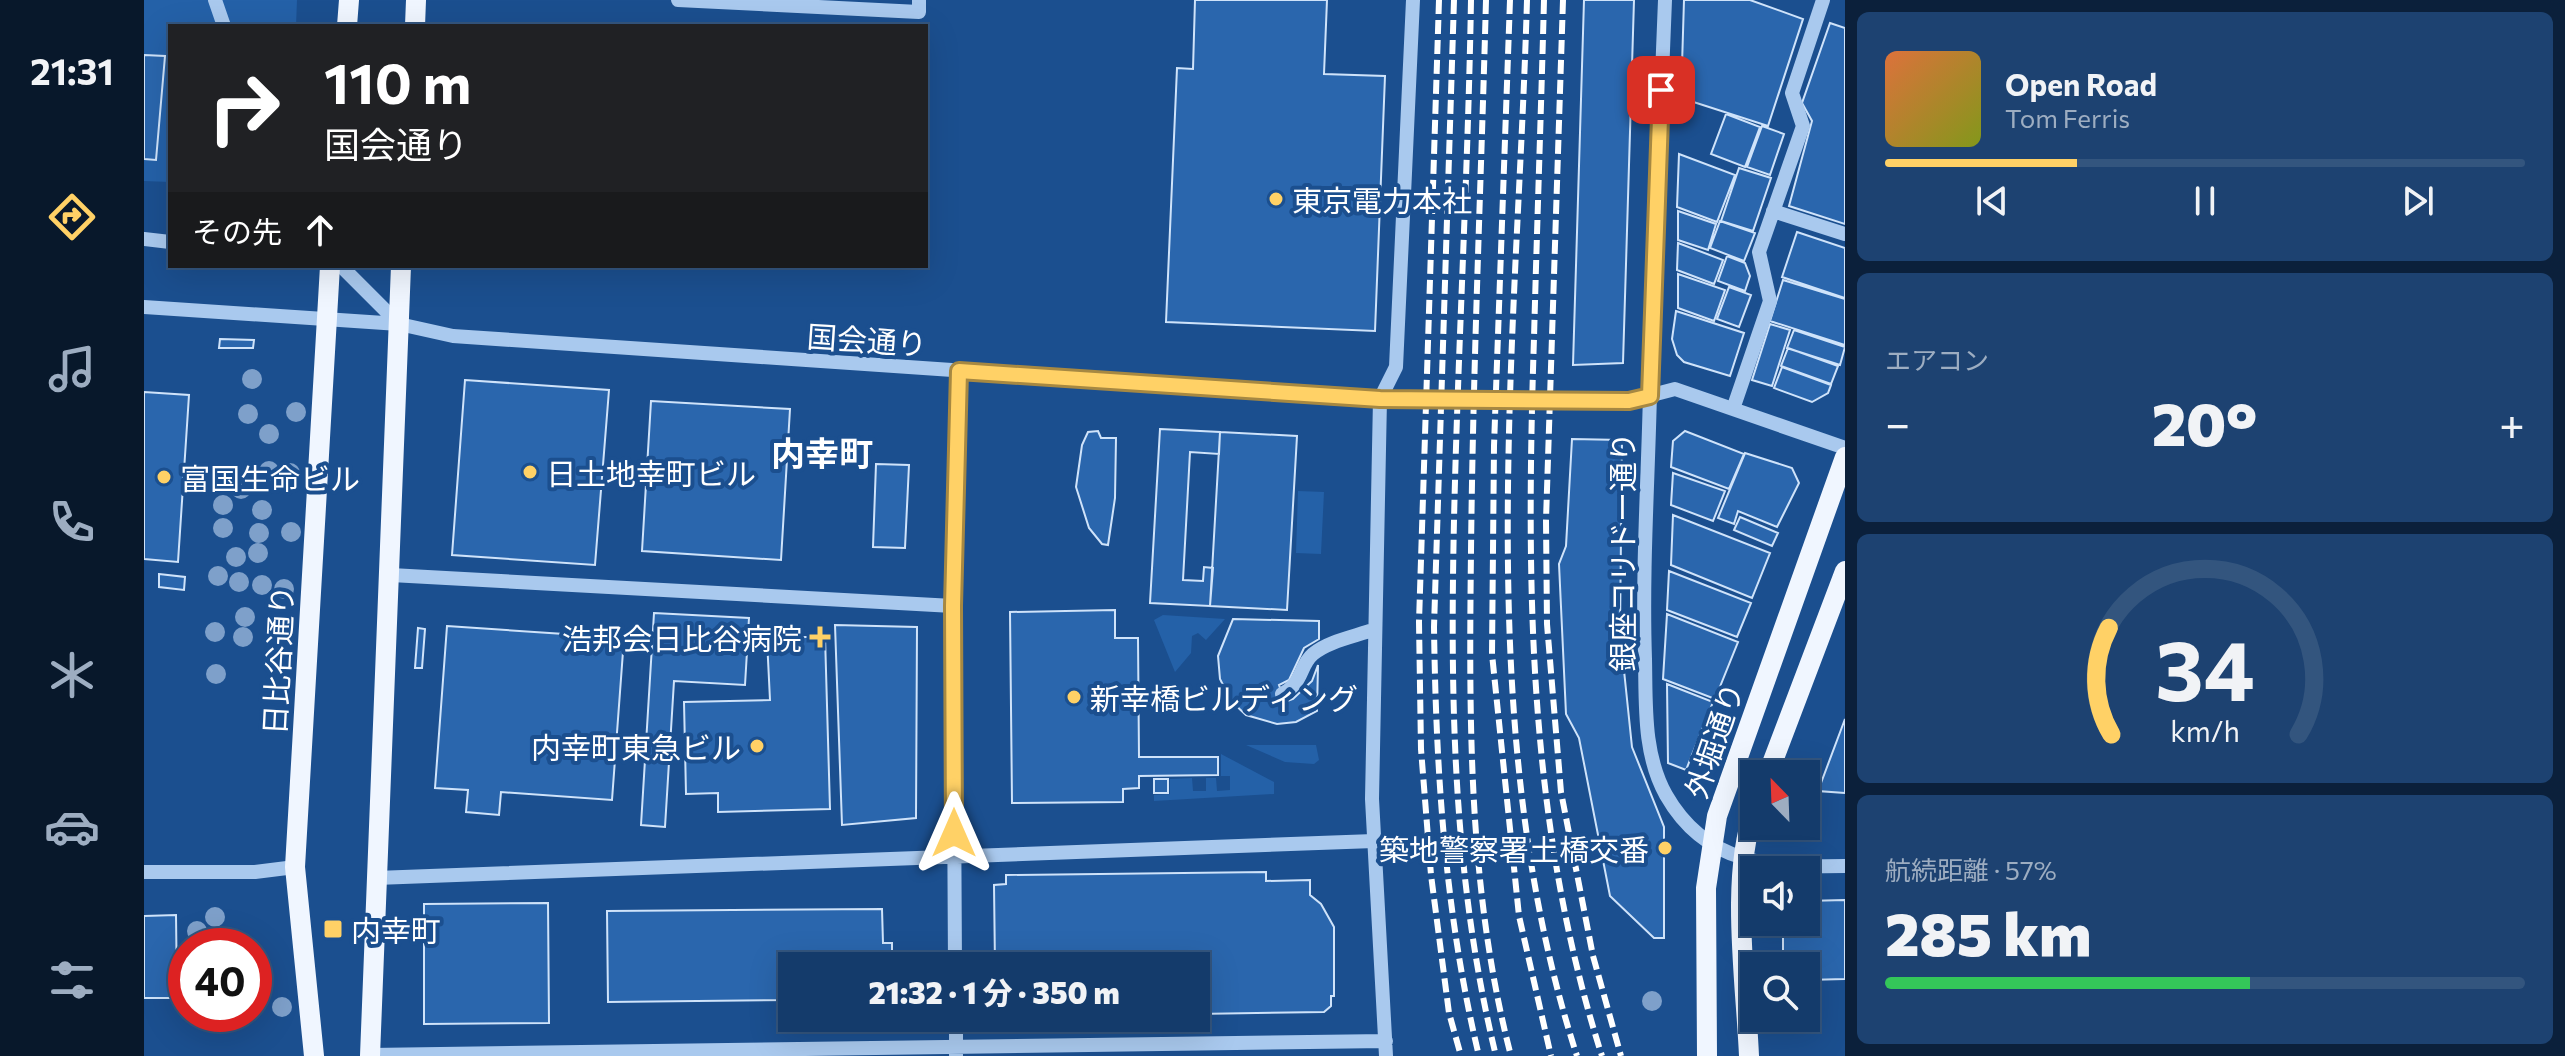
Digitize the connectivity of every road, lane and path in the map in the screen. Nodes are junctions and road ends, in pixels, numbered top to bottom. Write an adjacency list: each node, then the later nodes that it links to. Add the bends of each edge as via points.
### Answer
1 (215, 0): 9 (street)
2 (349, 0): 10 (main road)
3 (416, 0): 11 (main road)
4 (678, 0): 5 (street, via 919,12)
5 (919, 0)
6 (1413, 0): 24 (street, via 1396,367)
7 (1665, 0): 23 (street, 銀座コリドー通り)
8 (1823, 0): 12 (street, via 1792,93 1803,126)
9 (223, 24)
10 (347, 24)
11 (415, 24)
12 (1773, 211): 13 (street); 25 (street, via 1759,252 1770,301)
13 (1845, 234)
14 (144, 239): 15 (street)
15 (168, 242)
16 (330, 268): 20 (main road, 日比谷通り)
17 (343, 268): 21 (street)
18 (401, 268): 21 (main road)
19 (144, 307): 20 (street, 国会通り)
20 (326, 319): 21 (street, 国会通り); 39 (main road, 日比谷通り)
21 (399, 324): 22 (street, 国会通り, via 453,336); 29 (main road)
22 (959, 371): 24 (street, 国会通り); 30 (street)
23 (1650, 396): 24 (street, 国会通り, via 1629,401); 25 (street, 国会通り, via 1675,389); 35 (street, 銀座コリドー通り, via 1643,601 1647,730 1667,796)
24 (1380, 399): 31 (street)
25 (1733, 409): 26 (street, 国会通り)
26 (1845, 448)
27 (1845, 457): 35 (main road, 外堀通り)
28 (1845, 571): 33 (main road, 外堀通り)
29 (391, 575): 30 (street); 42 (main road)
30 (953, 606): 36 (street)
31 (1375, 629): 32 (street, via 1317,651 1298,683); 34 (street)
32 (1282, 694)
33 (1773, 760)
34 (1374, 841): 36 (street); 46 (street)
35 (1711, 845): 37 (street); 51 (main road, 外堀通り, via 1706,888)
36 (954, 858): 42 (street); 44 (street)
37 (1740, 859)
38 (1845, 866): 40 (street)
39 (295, 867): 41 (street); 50 (main road, 日比谷通り)
40 (1820, 867)
41 (144, 872)
42 (376, 878): 49 (main road)
43 (1745, 936): 52 (main road, 外堀通り)
44 (955, 952)
45 (1281, 1049): 46 (street); 47 (street)
46 (1386, 1049)
47 (1173, 1050): 48 (street)
48 (956, 1052): 49 (street)
49 (370, 1055)
50 (314, 1056)
51 (1707, 1056)
52 (1749, 1056)

